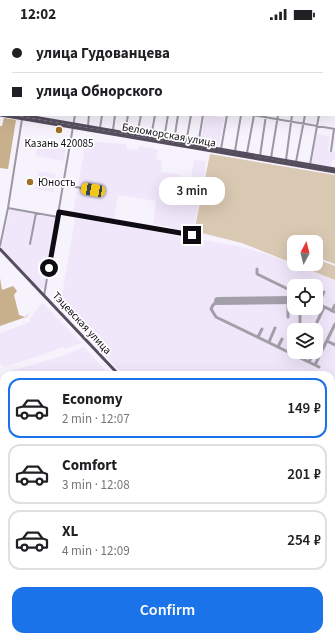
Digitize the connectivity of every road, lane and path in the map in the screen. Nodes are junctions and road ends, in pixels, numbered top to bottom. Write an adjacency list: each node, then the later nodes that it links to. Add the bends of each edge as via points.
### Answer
1 (23, 116): 23 (main road, Беломорская улица); 49 (street)
2 (75, 116): 23 (street)
3 (89, 116): 24 (street)
4 (102, 116): 26 (street)
5 (115, 116): 28 (street)
6 (128, 116): 29 (street)
7 (141, 116): 30 (street)
8 (155, 116): 31 (street)
9 (168, 116): 32 (street)
10 (178, 116): 33 (street)
11 (191, 116): 34 (street)
12 (203, 116): 35 (street)
13 (227, 116): 36 (street)
14 (241, 116): 38 (street)
15 (253, 116): 39 (street)
16 (266, 116): 20 (street); 40 (street)
17 (292, 116): 21 (street)
18 (305, 116): 22 (street)
19 (319, 116): 25 (street)
20 (278, 119): 21 (street); 41 (street)
21 (291, 122): 22 (street); 42 (street)
22 (303, 124): 25 (street); 43 (street)
23 (74, 125): 24 (main road, Беломорская улица); 29 (main road, Беломорская улица); 47 (street)
24 (88, 126): 26 (main road, Беломорская улица)
25 (317, 126): 27 (street); 44 (street)
26 (100, 128): 28 (main road, Беломорская улица)
27 (335, 129): 37 (street)
28 (112, 130): 29 (main road, Беломорская улица)
29 (128, 134): 30 (main road, Беломорская улица); 34 (main road, Беломорская улица)
30 (137, 135): 31 (main road, Беломорская улица)
31 (151, 137): 32 (main road, Беломорская улица)
32 (164, 139): 33 (main road, Беломорская улица)
33 (174, 141): 34 (main road, Беломорская улица)
34 (185, 145): 35 (main road, Беломорская улица); 44 (main road, Беломорская улица)
35 (198, 145): 36 (main road, Беломорская улица)
36 (221, 149): 38 (main road, Беломорская улица)
37 (331, 150)
38 (235, 151): 39 (main road, Беломорская улица)
39 (247, 154): 40 (main road, Беломорская улица)
40 (260, 156): 41 (main road, Беломорская улица)
41 (271, 158): 42 (main road, Беломорская улица)
42 (286, 160): 43 (main road, Беломорская улица)
43 (296, 162): 44 (main road, Беломорская улица)
44 (310, 166): 45 (main road, Беломорская улица); 46 (main road, Беломорская улица)
45 (335, 169)
46 (335, 172)
47 (64, 185): 48 (street); 50 (street)
48 (93, 190)
49 (8, 208): 51 (street); 55 (street)
50 (59, 212): 52 (street); 53 (street)
51 (36, 213): 52 (street); 54 (street)
52 (58, 216): 56 (street)
53 (192, 235)
54 (30, 244)
55 (0, 247): 56 (main road, Тэцевская улица)
56 (44, 296): 57 (main road, Тэцевская улица)
57 (115, 371)

